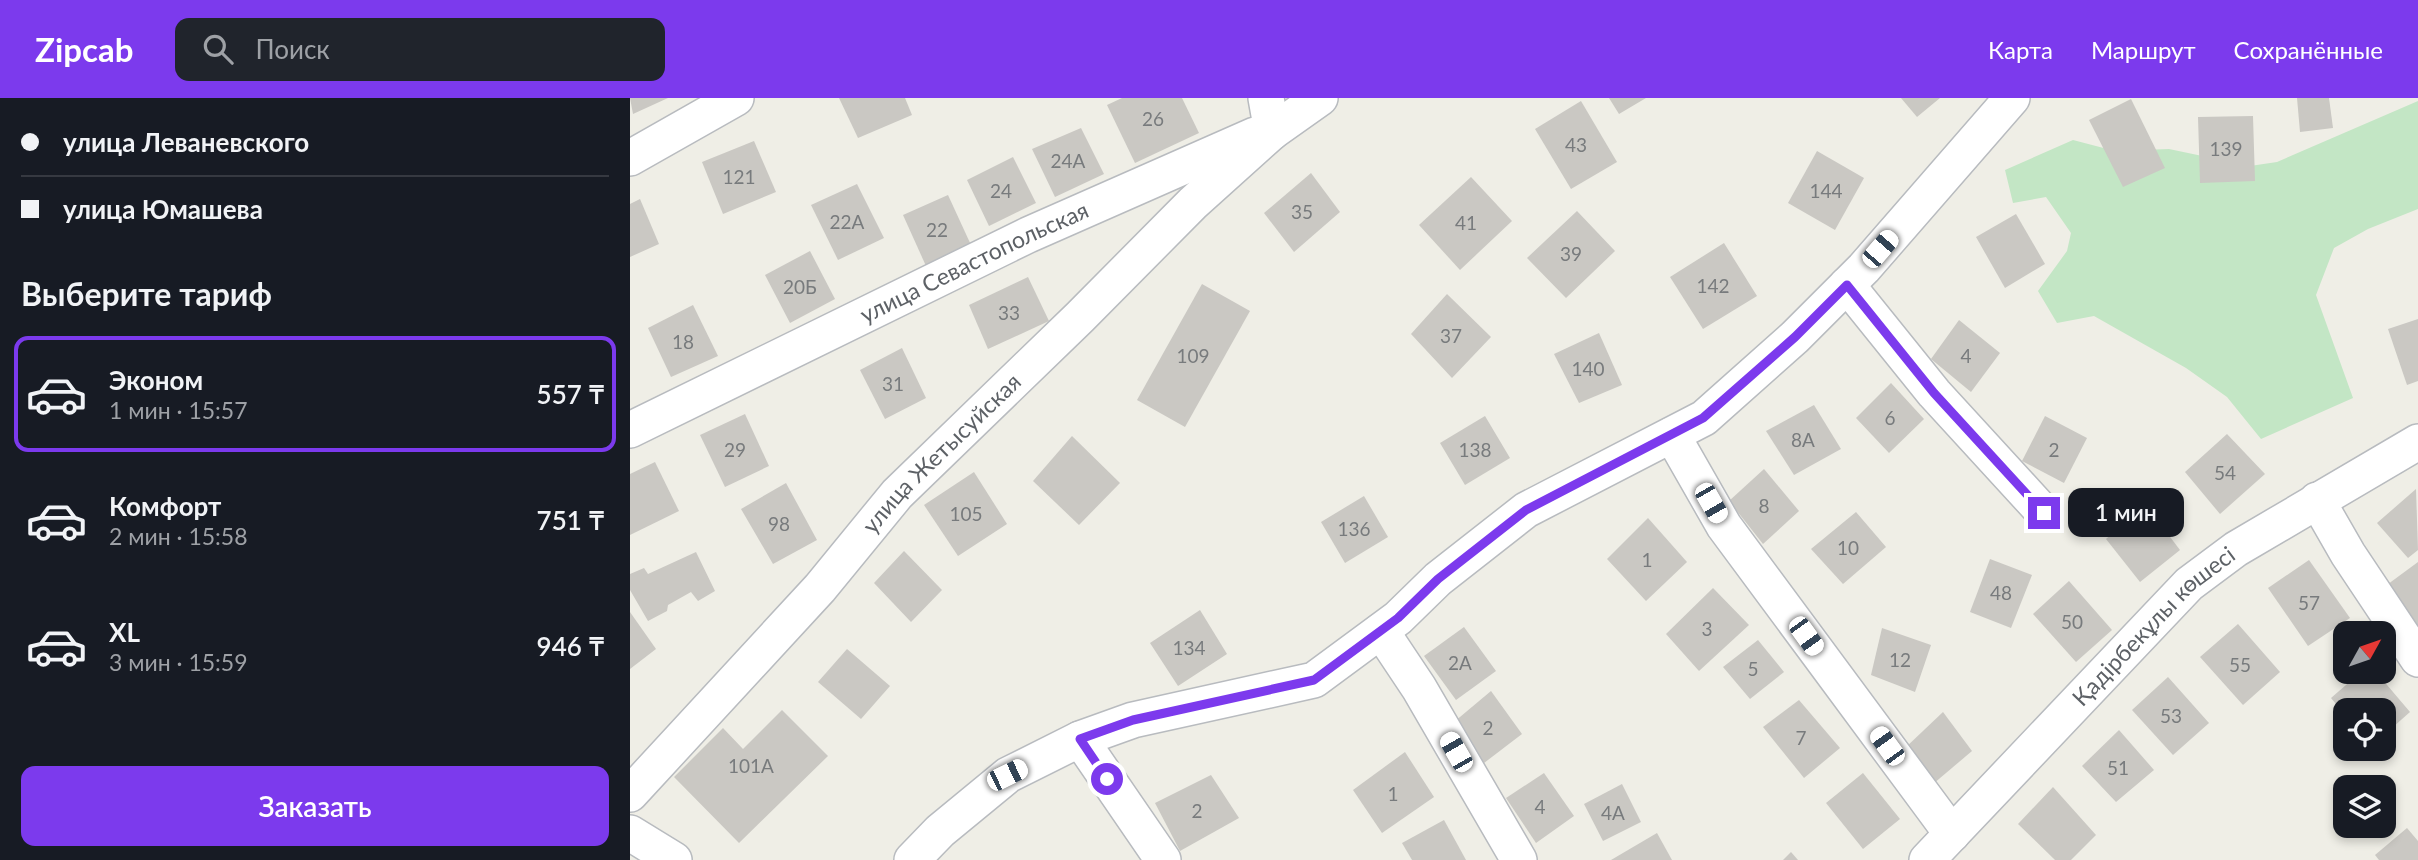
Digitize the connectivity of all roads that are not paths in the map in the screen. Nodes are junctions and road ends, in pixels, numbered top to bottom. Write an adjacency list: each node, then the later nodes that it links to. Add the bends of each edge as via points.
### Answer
1 (736, 98): 6 (street)
2 (1266, 98): 5 (street)
3 (1320, 98): 5 (street, улица Севастопольская)
4 (2012, 98): 7 (street)
5 (1272, 132): 8 (street, улица Севастопольская, via 1247,136 1028,236); 16 (street, улица Жетысуйская, via 1193,203 897,494 820,588)
6 (630, 158)
7 (1847, 285): 9 (street, via 1703,418); 12 (street, via 1934,393)
8 (630, 430)
9 (1672, 435): 13 (street, via 1526,510); 18 (street, via 1724,526)
10 (2418, 442): 11 (street, Қадірбекұлы көшесі)
11 (2317, 500): 14 (street); 18 (street, Қадірбекұлы көшесі, via 2189,584)
12 (2044, 513)
13 (1381, 631): 15 (street, via 1314,680 1133,720); 22 (street)
14 (2418, 659)
15 (1080, 739): 20 (street, via 1007,775); 21 (street)
16 (630, 794)
17 (630, 834): 19 (street)
18 (1952, 834): 23 (street, Қадірбекұлы көшесі)
19 (674, 860)
20 (912, 860)
21 (1163, 860)
22 (1519, 860)
23 (1927, 860)

